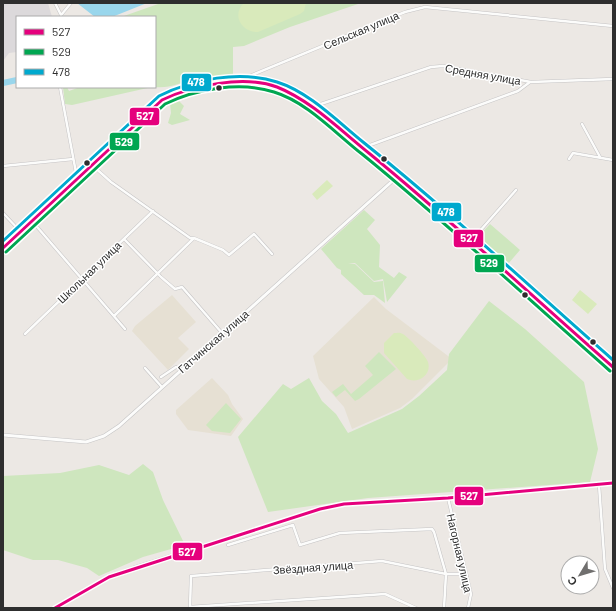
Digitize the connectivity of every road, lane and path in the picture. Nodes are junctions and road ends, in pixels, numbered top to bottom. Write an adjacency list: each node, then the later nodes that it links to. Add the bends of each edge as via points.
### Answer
1 (55, 3): 3 (street)
2 (71, 3): 3 (street)
3 (61, 16)
4 (613, 26): 7 (street, Сельская улица, via 425,7 405,12)
5 (613, 78): 8 (street, Средняя улица)
6 (523, 80): 8 (street, Средняя улица); 9 (street); 11 (street, Средняя улица, via 443,66 431,67)
7 (234, 82): 11 (main road, via 261,82 293,95); 18 (main road, via 167,96)
8 (531, 82): 9 (street)
9 (524, 87): 13 (street)
10 (60, 88): 15 (street)
11 (311, 107): 13 (main road)
12 (582, 124): 14 (street)
13 (362, 148): 20 (main road)
14 (600, 157): 16 (street, via 574,153); 17 (street)
15 (73, 159): 19 (street); 21 (street)
16 (569, 159)
17 (613, 160)
18 (92, 165): 21 (main road); 23 (street)
19 (3, 166)
20 (398, 176): 29 (main road); 36 (street, Гатчинская улица)
21 (77, 178): 25 (main road)
22 (516, 190): 29 (street)
23 (153, 211): 27 (street, via 190,238); 28 (street, Школьная улица)
24 (3, 213): 26 (street)
25 (31, 221): 26 (main road); 33 (street)
26 (20, 232): 30 (main road)
27 (194, 238): 31 (street, via 229,255 254,234); 32 (street)
28 (124, 239): 32 (street); 33 (street, Школьная улица)
29 (472, 240): 39 (main road)
30 (3, 248)
31 (272, 254)
32 (158, 274): 34 (street); 36 (street, via 175,288 182,287)
33 (82, 280): 34 (street); 37 (street, Школьная улица)
34 (114, 316): 35 (street)
35 (125, 329)
36 (222, 333): 42 (street, Гатчинская улица)
37 (25, 334)
38 (176, 367): 41 (street)
39 (613, 367)
40 (145, 368): 42 (street)
41 (160, 377)
42 (161, 386): 43 (street, Гатчинская улица, via 114,429 96,439 86,442)
43 (3, 435)
44 (613, 483): 45 (main road)
45 (599, 485): 46 (main road); 50 (street, via 605,570)
46 (448, 498): 49 (street, Нагорная улица); 52 (main road, via 344,504 320,509 134,568 103,580)
47 (228, 545): 48 (street, via 293,525 300,545 340,533 432,529)
48 (446, 574): 49 (street, Звёздная улица); 51 (street, Звёздная улица, via 382,561 191,576); 54 (street)
49 (466, 574): 55 (street, Нагорная улица, via 471,594)
50 (613, 588)
51 (190, 607): 53 (street, via 385,594)
52 (55, 608)
53 (416, 608)
54 (444, 608)
55 (468, 608)

